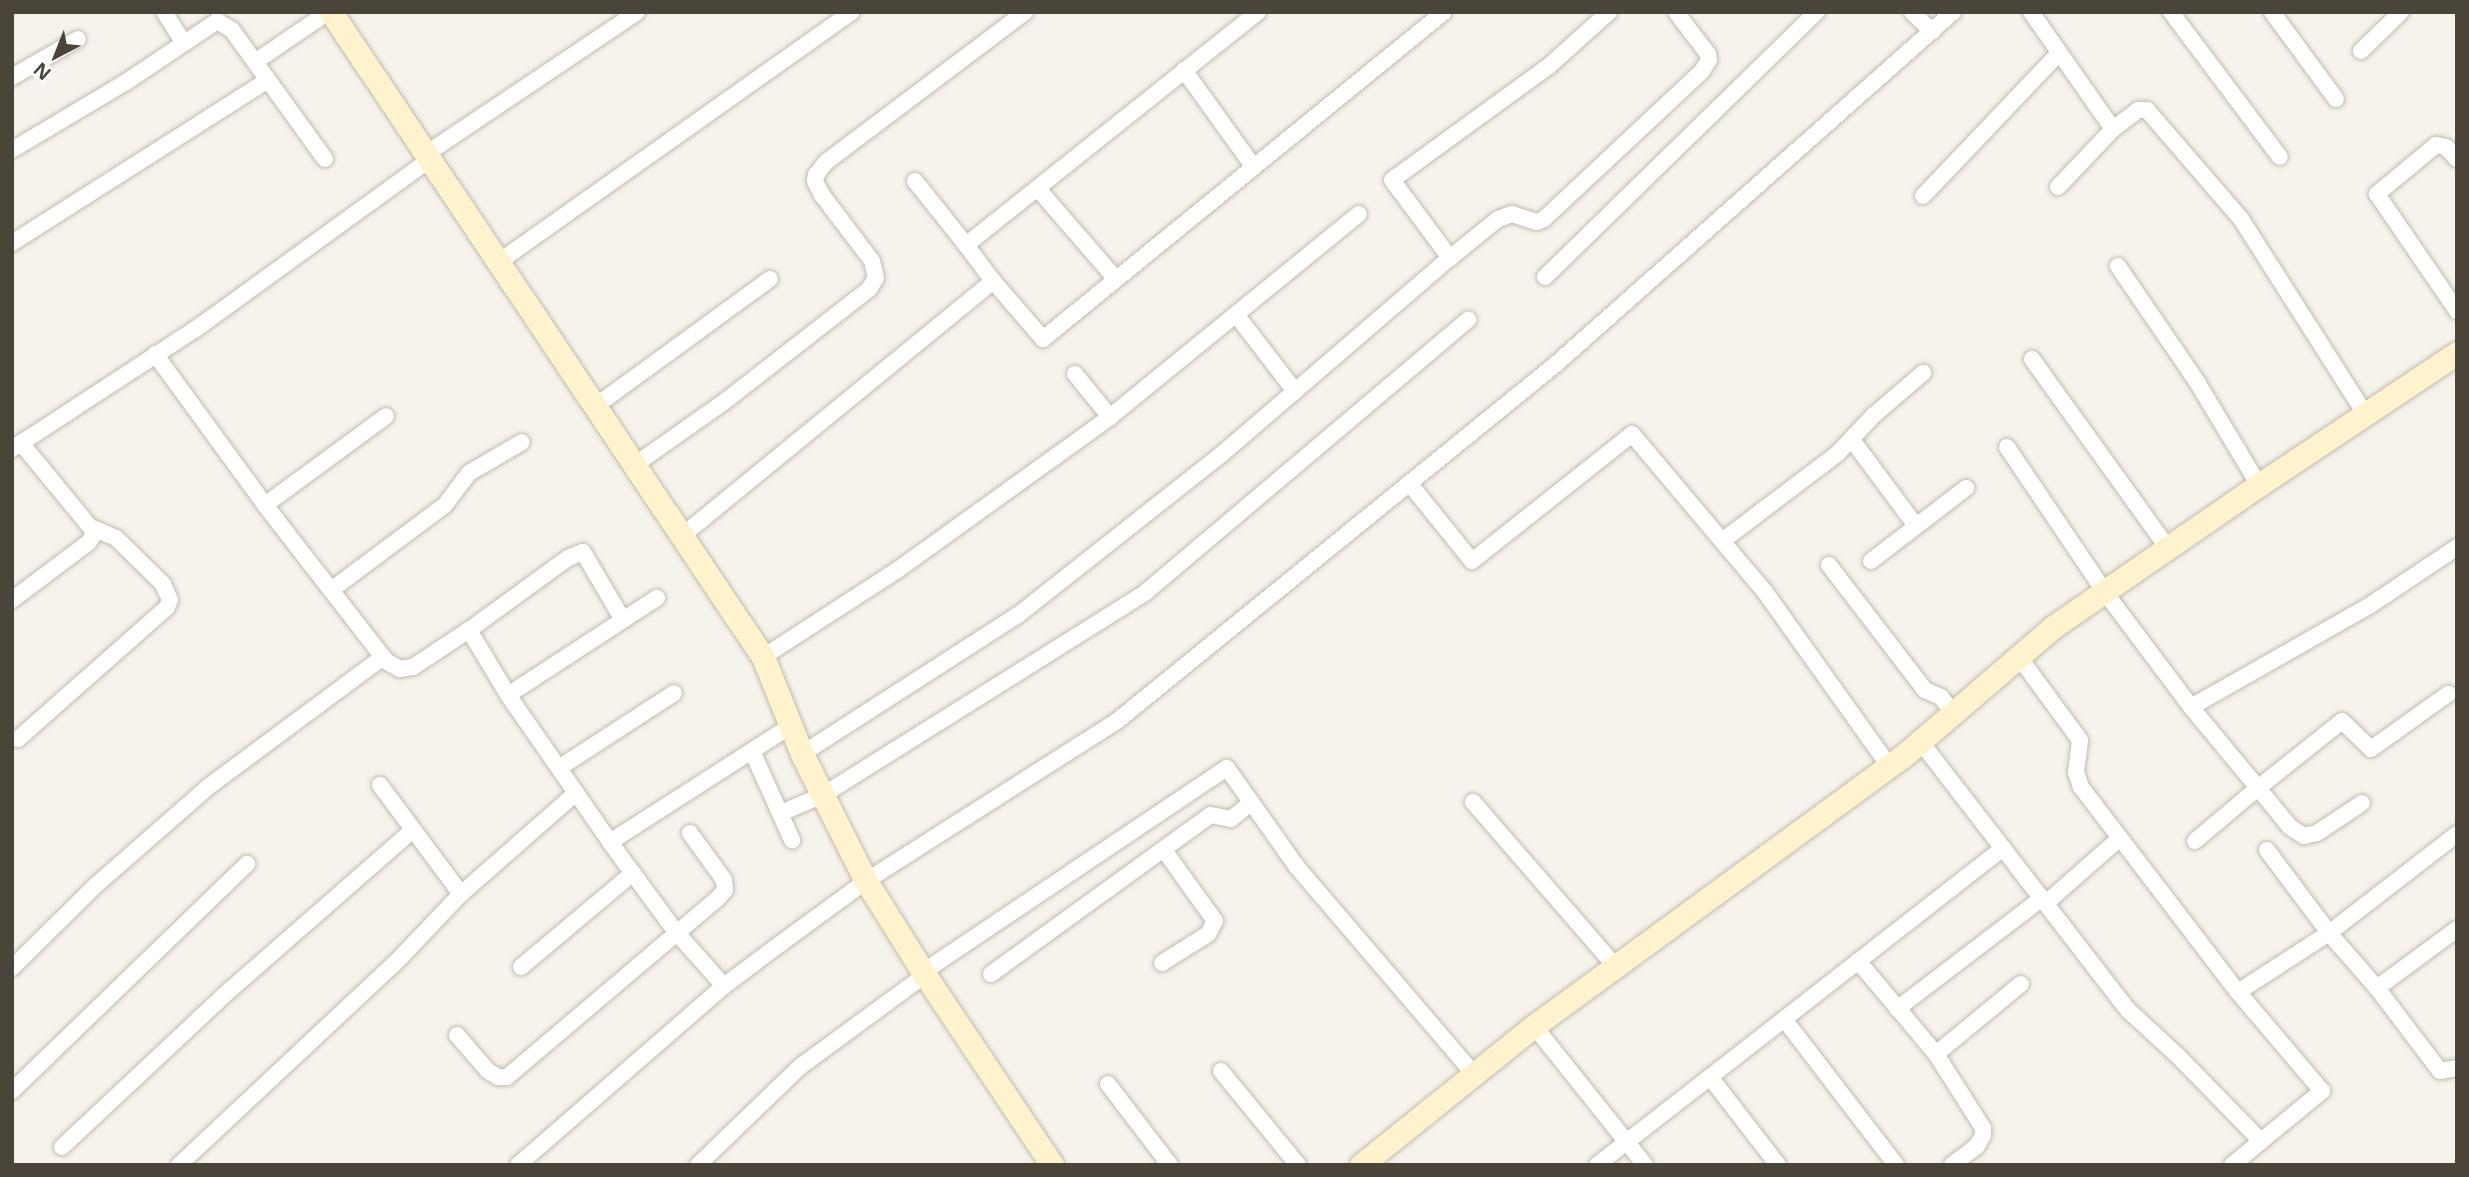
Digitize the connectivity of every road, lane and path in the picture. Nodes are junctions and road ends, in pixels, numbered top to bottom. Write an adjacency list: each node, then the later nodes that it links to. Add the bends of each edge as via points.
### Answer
1 (164, 12): 19 (street)
2 (329, 12): 22 (street); 29 (street)
3 (637, 12): 29 (street)
4 (852, 12): 42 (street)
5 (1025, 12): 65 (street, via 826,162 816,175 822,195 872,261 876,271 873,284 724,402)
6 (1258, 12): 23 (street)
7 (1444, 12): 33 (street)
8 (1609, 12): 41 (street, via 1549,66 1392,180)
9 (1675, 12): 41 (street, via 1709,54 1707,66 1544,219 1537,222 1512,214 1498,219)
10 (1817, 12): 44 (street)
11 (1912, 12): 17 (street)
12 (1953, 12): 17 (street)
13 (2031, 12): 21 (street)
14 (2172, 12): 30 (street)
15 (2272, 12): 26 (street)
16 (2401, 12): 20 (street)
17 (1932, 31): 66 (street, via 1566,355)
18 (78, 38): 24 (street)
19 (184, 43): 22 (street, via 209,24 222,21); 28 (street)
20 (2361, 51)
21 (2059, 53): 27 (street); 37 (street)
22 (255, 62): 25 (street)
23 (1184, 70): 33 (street); 36 (street)
24 (12, 77)
25 (268, 80): 31 (street); 39 (street)
26 (2336, 99)
27 (2113, 129): 35 (street); 58 (street, via 2138,110 2152,114 2241,219)
28 (12, 150)
29 (427, 157): 42 (street); 52 (street, via 197,328)
30 (2280, 157)
31 (325, 159)
32 (2457, 159): 48 (street, via 2441,145 2429,148 2377,196)
33 (1253, 166): 46 (street)
34 (915, 181): 40 (street)
35 (2058, 187)
36 (1038, 189): 40 (street); 46 (street)
37 (1923, 196)
38 (1359, 214): 49 (street)
39 (12, 243)
40 (966, 245): 47 (street)
41 (1450, 258): 56 (street)
42 (500, 261): 57 (street)
43 (2118, 266): 67 (street, via 2197,382)
44 (1545, 277)
45 (770, 279): 57 (street)
46 (1116, 279): 47 (street, via 1043,339)
47 (993, 281): 72 (street)
48 (2457, 311)
49 (1237, 316): 56 (street); 60 (street)
50 (1468, 320): 102 (street, via 1146,592)
51 (2457, 353): 58 (street)
52 (155, 354): 63 (street); 69 (street)
53 (2032, 359): 75 (street)
54 (1923, 373): 61 (street)
55 (1075, 374): 60 (street)
56 (1295, 391): 96 (street, via 1018,615)
57 (597, 405): 65 (street)
58 (2365, 414): 67 (street)
59 (386, 416): 69 (street)
60 (1110, 417): 85 (street, via 896,571)
61 (1852, 440): 70 (street); 73 (street)
62 (522, 442): 78 (street, via 469,473 445,505)
63 (17, 446): 71 (street)
64 (2007, 447): 79 (street)
65 (636, 464): 72 (street)
66 (1409, 483): 73 (street, via 1472,561 1632,434); 119 (street, via 1117,721)
67 (2259, 485): 75 (street)
68 (1966, 488): 70 (street)
69 (265, 505): 78 (street)
70 (1916, 526): 76 (street)
71 (93, 528): 81 (street, via 92,540); 93 (street, via 116,538 163,583 167,607)
72 (683, 535): 85 (street)
73 (1721, 541): 97 (street, via 1765,592)
74 (2457, 547): 90 (street, via 2369,606)
75 (2168, 548): 79 (street)
76 (1871, 561)
77 (1829, 565): 91 (street, via 1925,690 1941,697)
78 (331, 590): 84 (street)
79 (2105, 591): 86 (street); 90 (street)
80 (657, 598): 82 (street)
81 (12, 600)
82 (623, 620): 83 (street, via 583,552 568,558); 88 (street)
83 (469, 630): 84 (street, via 406,670); 88 (street)
84 (383, 657): 129 (street, via 198,795 95,886)
85 (763, 657): 92 (street)
86 (2019, 657): 91 (street); 110 (street, via 2076,733 2081,748 2077,778)
87 (674, 692): 98 (street)
88 (509, 695): 98 (street)
89 (2454, 696): 100 (street, via 2371,749 2342,720)
90 (2191, 707): 100 (street)
91 (1954, 713): 94 (street)
92 (791, 726): 95 (street); 96 (street)
93 (18, 739)
94 (1920, 741): 97 (street); 114 (street)
95 (752, 751): 106 (street); 113 (street)
96 (802, 754): 102 (street)
97 (1889, 766): 128 (street)
98 (559, 768): 101 (street)
99 (380, 785): 107 (street)
100 (2258, 788): 105 (street, via 2290,827 2304,836); 112 (street)
101 (576, 793): 113 (street); 120 (street)
102 (823, 795): 106 (street); 119 (street)
103 (1473, 802): 128 (street)
104 (1251, 803): 115 (street, via 1231,819 1211,815); 130 (street, via 1227,768); 143 (street, via 1297,867)
105 (2362, 803)
106 (781, 813): 111 (street)
107 (413, 830): 120 (street); 149 (street, via 230,990)
108 (690, 833): 123 (street, via 726,886)
109 (2457, 834): 124 (street)
110 (2120, 838): 121 (street); 135 (street)
111 (792, 840)
112 (2195, 841)
113 (610, 842): 118 (street)
114 (2003, 848): 121 (street); 125 (street)
115 (1164, 850): 126 (street, via 1215,921 1208,934); 131 (street)
116 (2267, 850): 124 (street)
117 (247, 864): 146 (street)
118 (633, 873): 123 (street); 127 (street)
119 (866, 881): 130 (street); 133 (street)
120 (461, 894): 150 (street, via 400,959)
121 (2044, 901): 136 (street); 147 (street, via 2129,1010)
122 (2457, 929): 134 (street)
123 (677, 932): 133 (street); 139 (street, via 507,1077 488,1071)
124 (2329, 933): 134 (street); 135 (street)
125 (1858, 961): 136 (street); 137 (street)
126 (1163, 963)
127 (521, 967)
128 (1615, 967): 138 (street)
129 (12, 968)
130 (924, 973): 152 (street, via 801,1066); 153 (street)
131 (991, 974)
132 (2021, 984): 140 (street)
133 (724, 986): 151 (street)
134 (2377, 988): 141 (street, via 2440,1071)
135 (2238, 992): 147 (street, via 2322,1091)
136 (1897, 1009): 140 (street)
137 (1784, 1019): 144 (street); 160 (street)
138 (1534, 1026): 143 (street); 148 (street)
139 (457, 1035)
140 (1936, 1055): 161 (street, via 1983,1128 1977,1146)
141 (2457, 1068)
142 (1221, 1071): 155 (street)
143 (1474, 1074): 156 (street)
144 (1710, 1077): 148 (street); 159 (street)
145 (1108, 1084): 154 (street)
146 (12, 1091)
147 (2260, 1140): 162 (street)
148 (1626, 1141): 157 (street); 158 (street)
149 (62, 1147)
150 (180, 1165)
151 (518, 1165)
152 (698, 1165)
153 (1052, 1165)
154 (1170, 1165)
155 (1298, 1165)
156 (1361, 1165)
157 (1597, 1165)
158 (1645, 1165)
159 (1777, 1165)
160 (1896, 1165)
161 (1952, 1165)
162 (2232, 1165)

